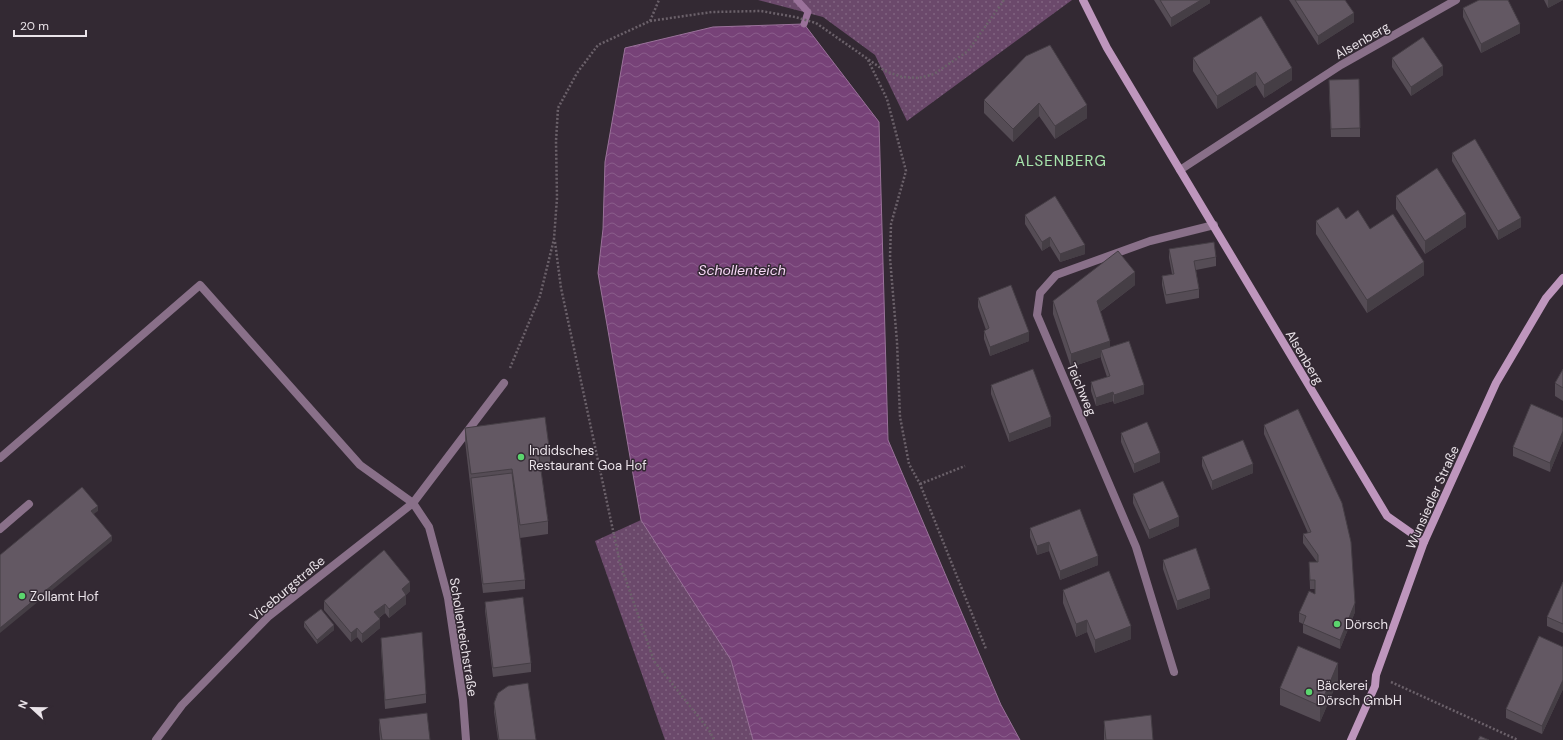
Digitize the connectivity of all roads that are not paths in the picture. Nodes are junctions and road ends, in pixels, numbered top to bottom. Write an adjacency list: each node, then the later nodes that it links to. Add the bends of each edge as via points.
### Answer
1 (1083, 0): 3 (street, Alsenberg, via 1107,48)
2 (1456, 0): 3 (street, Alsenberg, via 1341,65)
3 (1180, 170): 4 (street, Alsenberg)
4 (1214, 225): 11 (street, Alsenberg, via 1387,516); 12 (street, Teichweg, via 1150,241 1056,275 1040,293 1037,315 1136,547)
5 (1563, 278): 11 (street, Wunsiedler Straße, via 1546,298 1496,383)
6 (504, 383): 8 (street)
7 (0, 458): 8 (street, via 200,285 360,465)
8 (413, 503): 13 (street, Viceburgstraße, via 269,616 182,705); 14 (street, Schollenteichstraße, via 429,527 448,598)
9 (29, 504): 10 (street)
10 (0, 529)
11 (1424, 542): 15 (street, Wunsiedler Straße, via 1376,675 1375,686)
12 (1174, 672)
13 (156, 740)
14 (466, 740)
15 (1351, 740)

